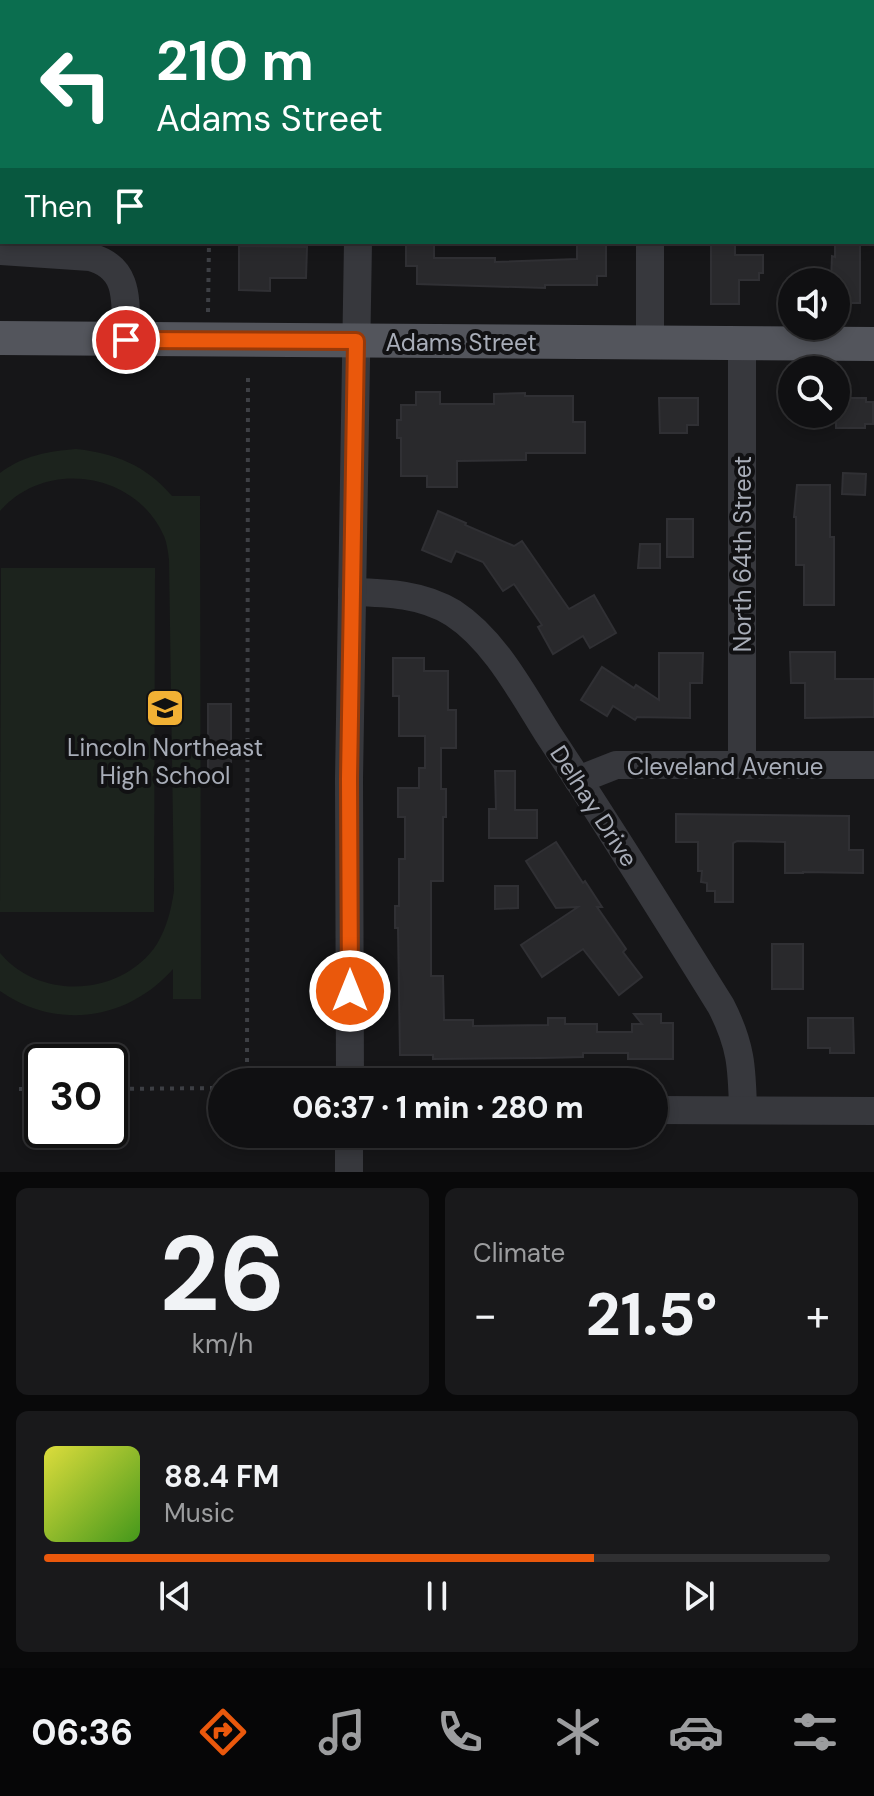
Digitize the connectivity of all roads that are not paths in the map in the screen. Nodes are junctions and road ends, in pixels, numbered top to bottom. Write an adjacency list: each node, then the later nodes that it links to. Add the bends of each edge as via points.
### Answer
1 (358, 244): 6 (street)
2 (650, 244): 7 (street)
3 (0, 251): 5 (street, via 103,261 124,289)
4 (0, 338): 5 (main road, Adams Street)
5 (126, 340): 6 (main road, Adams Street)
6 (356, 341): 7 (main road, Adams Street); 10 (street)
7 (650, 343): 8 (main road, Adams Street)
8 (742, 343): 9 (main road, Adams Street); 11 (street, North 64th Street)
9 (874, 344)
10 (352, 592): 13 (street, Delhay Drive, via 416,598 438,605 472,628); 14 (street)
11 (742, 765): 12 (street, Cleveland Avenue); 13 (street, Cleveland Avenue, via 616,765)
12 (874, 765)
13 (578, 780): 16 (street, Delhay Drive, via 728,1019 741,1056)
14 (350, 1068)
15 (668, 1110): 16 (street)
16 (743, 1110): 17 (street)
17 (874, 1111)
18 (349, 1148): 19 (street)
19 (349, 1172)

